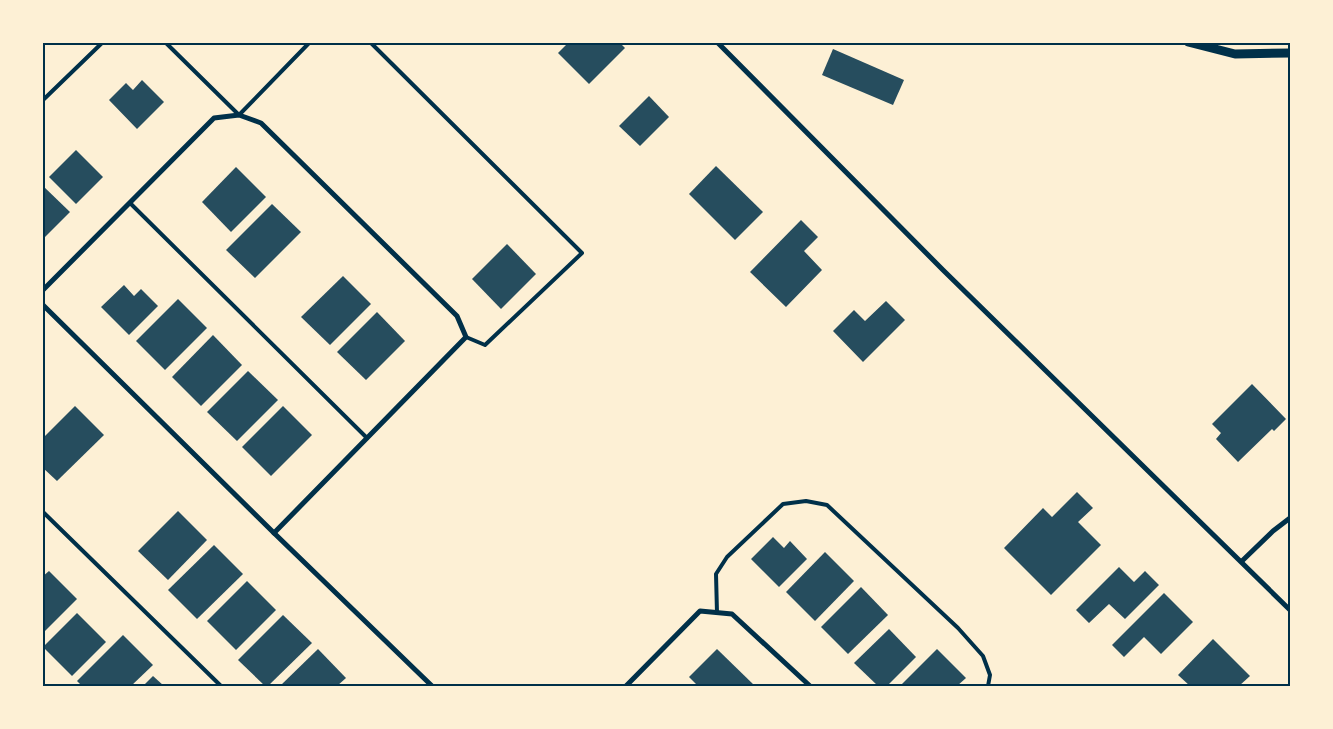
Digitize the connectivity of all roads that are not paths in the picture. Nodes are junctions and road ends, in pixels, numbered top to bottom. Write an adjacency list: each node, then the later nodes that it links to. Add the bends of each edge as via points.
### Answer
1 (103, 42): 8 (lane)
2 (165, 42): 9 (lane)
3 (310, 42): 9 (lane)
4 (370, 42): 13 (lane, via 582,253 484,345)
5 (717, 42): 18 (street, via 957,284)
6 (1188, 42): 7 (street, via 1235,54)
7 (1290, 53)
8 (42, 101)
9 (239, 115): 10 (street, via 214,118); 13 (street, via 261,122 457,316)
10 (130, 203): 11 (street); 14 (lane)
11 (42, 291)
12 (42, 304): 17 (street)
13 (466, 337): 14 (street)
14 (367, 438): 17 (street)
15 (42, 511): 21 (lane)
16 (1290, 518): 18 (street)
17 (274, 533): 22 (street)
18 (1242, 561): 19 (street)
19 (1290, 610)
20 (718, 613): 23 (street, via 700,611); 24 (street, via 732,614); 25 (lane, via 716,574 727,557 783,504 806,501 827,505 958,628 983,656 990,675)
21 (221, 686)
22 (432, 686)
23 (626, 686)
24 (810, 686)
25 (988, 686)

